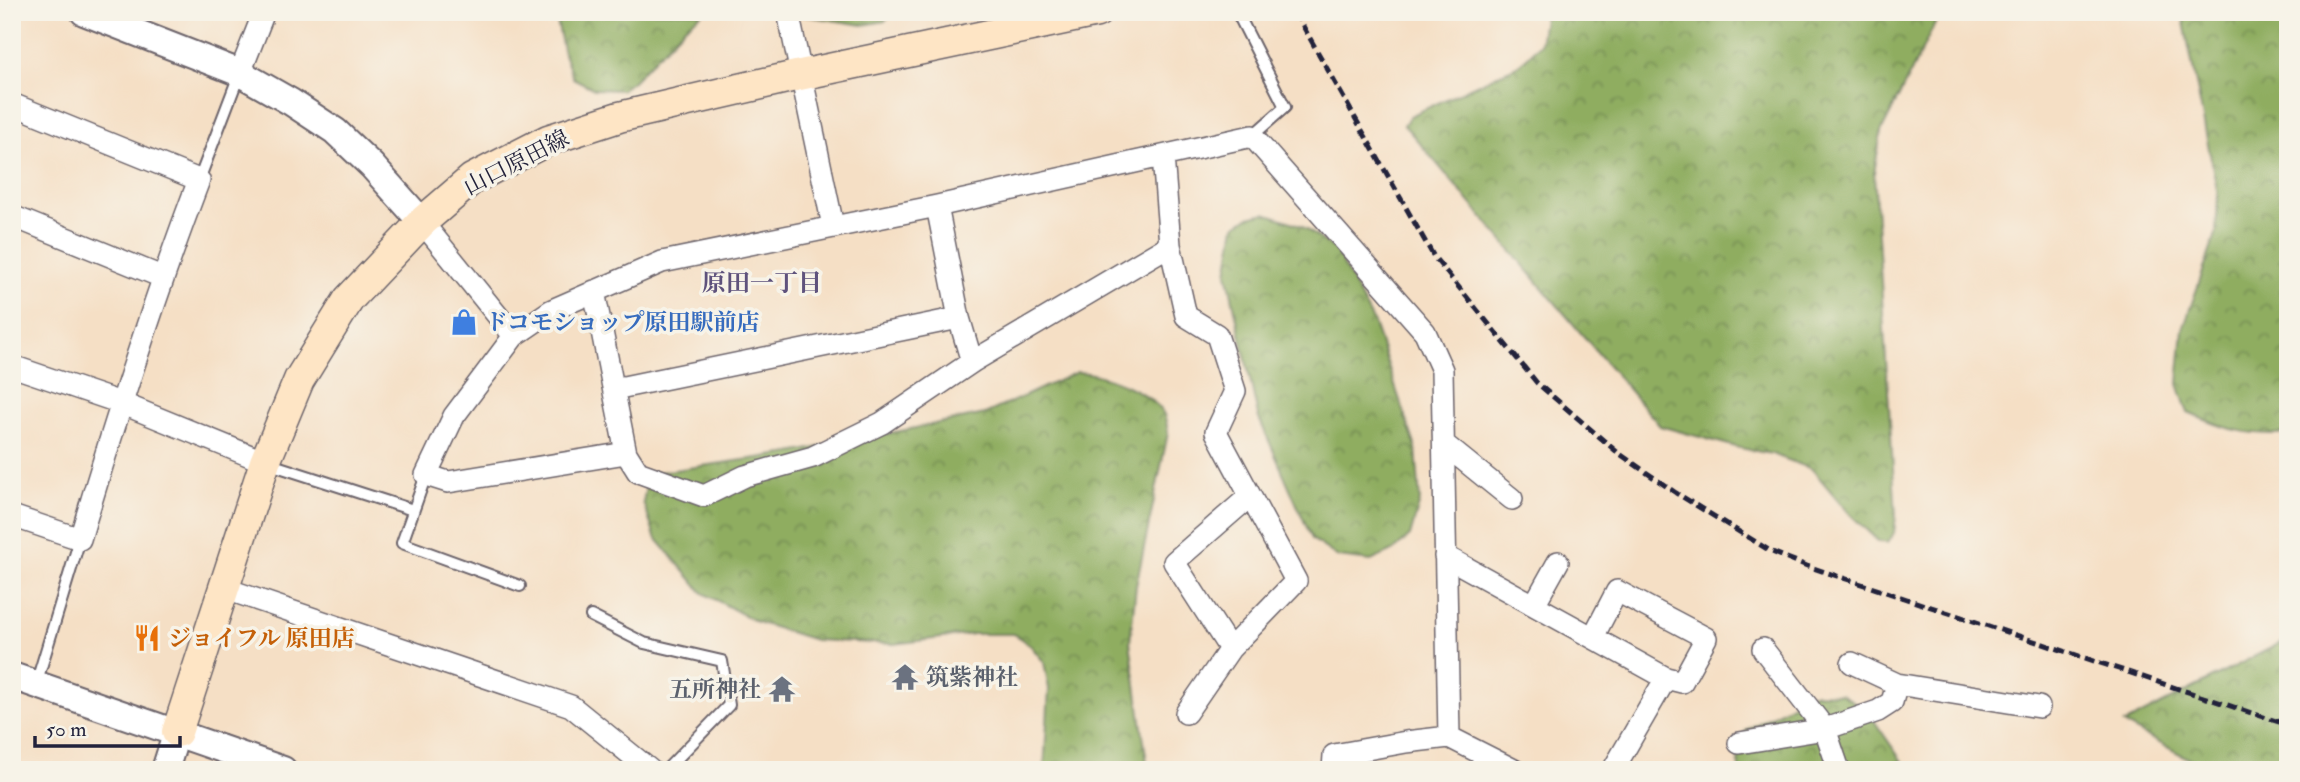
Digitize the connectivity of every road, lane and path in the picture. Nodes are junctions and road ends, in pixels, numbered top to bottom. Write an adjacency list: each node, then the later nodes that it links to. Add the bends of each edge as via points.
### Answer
1 (84, 12): 6 (street)
2 (264, 12): 6 (street)
3 (788, 12): 7 (street)
4 (1097, 12): 7 (main road, 山口原田線)
5 (1237, 12): 9 (lane, via 1285,107)
6 (240, 73): 11 (lane); 14 (street, via 335,131)
7 (800, 75): 14 (main road, 山口原田線, via 619,117 548,140 472,179); 15 (street)
8 (12, 104): 11 (street)
9 (1252, 136): 10 (street); 25 (street, via 1425,332 1442,370)
10 (1163, 156): 12 (street); 16 (street)
11 (199, 180): 17 (street)
12 (937, 206): 15 (street); 19 (street)
13 (12, 216): 17 (street)
14 (422, 222): 20 (street); 27 (main road, 山口原田線, via 349,299 299,380)
15 (833, 226): 18 (street, via 662,262)
16 (1170, 245): 21 (street); 29 (street, via 1186,316 1217,334 1235,391 1216,432)
17 (162, 276): 24 (street)
18 (594, 291): 20 (street, via 552,310); 23 (street)
19 (959, 318): 21 (street); 23 (street)
20 (514, 336): 28 (street, via 454,416)
21 (972, 362): 26 (street, via 882,423 813,457 745,476 704,496 638,472)
22 (12, 366): 24 (street)
23 (614, 389): 26 (street)
24 (121, 403): 27 (street); 33 (street)
25 (1444, 444): 30 (street); 34 (street)
26 (626, 453): 28 (street, via 449,482)
27 (265, 462): 31 (lane); 37 (main road, 山口原田線)
28 (426, 475): 31 (lane)
29 (1250, 496): 41 (street, via 1296,581); 41 (street, via 1174,562)
30 (1512, 499)
31 (413, 510): 36 (lane, via 402,543)
32 (12, 516): 33 (street)
33 (80, 539): 45 (lane)
34 (1445, 556): 38 (street); 51 (street)
35 (1558, 562): 38 (street)
36 (520, 586)
37 (223, 588): 50 (main road, 山口原田線); 56 (street, via 571,706)
38 (1534, 605): 40 (street)
39 (592, 616): 57 (lane, via 644,643 722,661 729,705)
40 (1593, 638): 44 (street); 44 (street, via 1617,591 1706,638 1682,682)
41 (1230, 649): 48 (street)
42 (1763, 649): 49 (street)
43 (1852, 663): 46 (street)
44 (1666, 678): 60 (street)
45 (24, 680): 50 (street)
46 (1897, 684): 47 (street); 49 (street, via 1892,702 1878,711)
47 (2039, 707)
48 (1186, 713)
49 (1825, 729): 52 (street); 61 (street)
50 (177, 732): 54 (street); 55 (street)
51 (1449, 737): 53 (street, via 1406,742); 59 (street)
52 (1739, 743)
53 (1333, 762): 58 (street)
54 (165, 770)
55 (283, 770)
56 (650, 770)
57 (666, 770)
58 (1316, 770)
59 (1514, 770)
60 (1613, 770)
61 (1839, 770)

